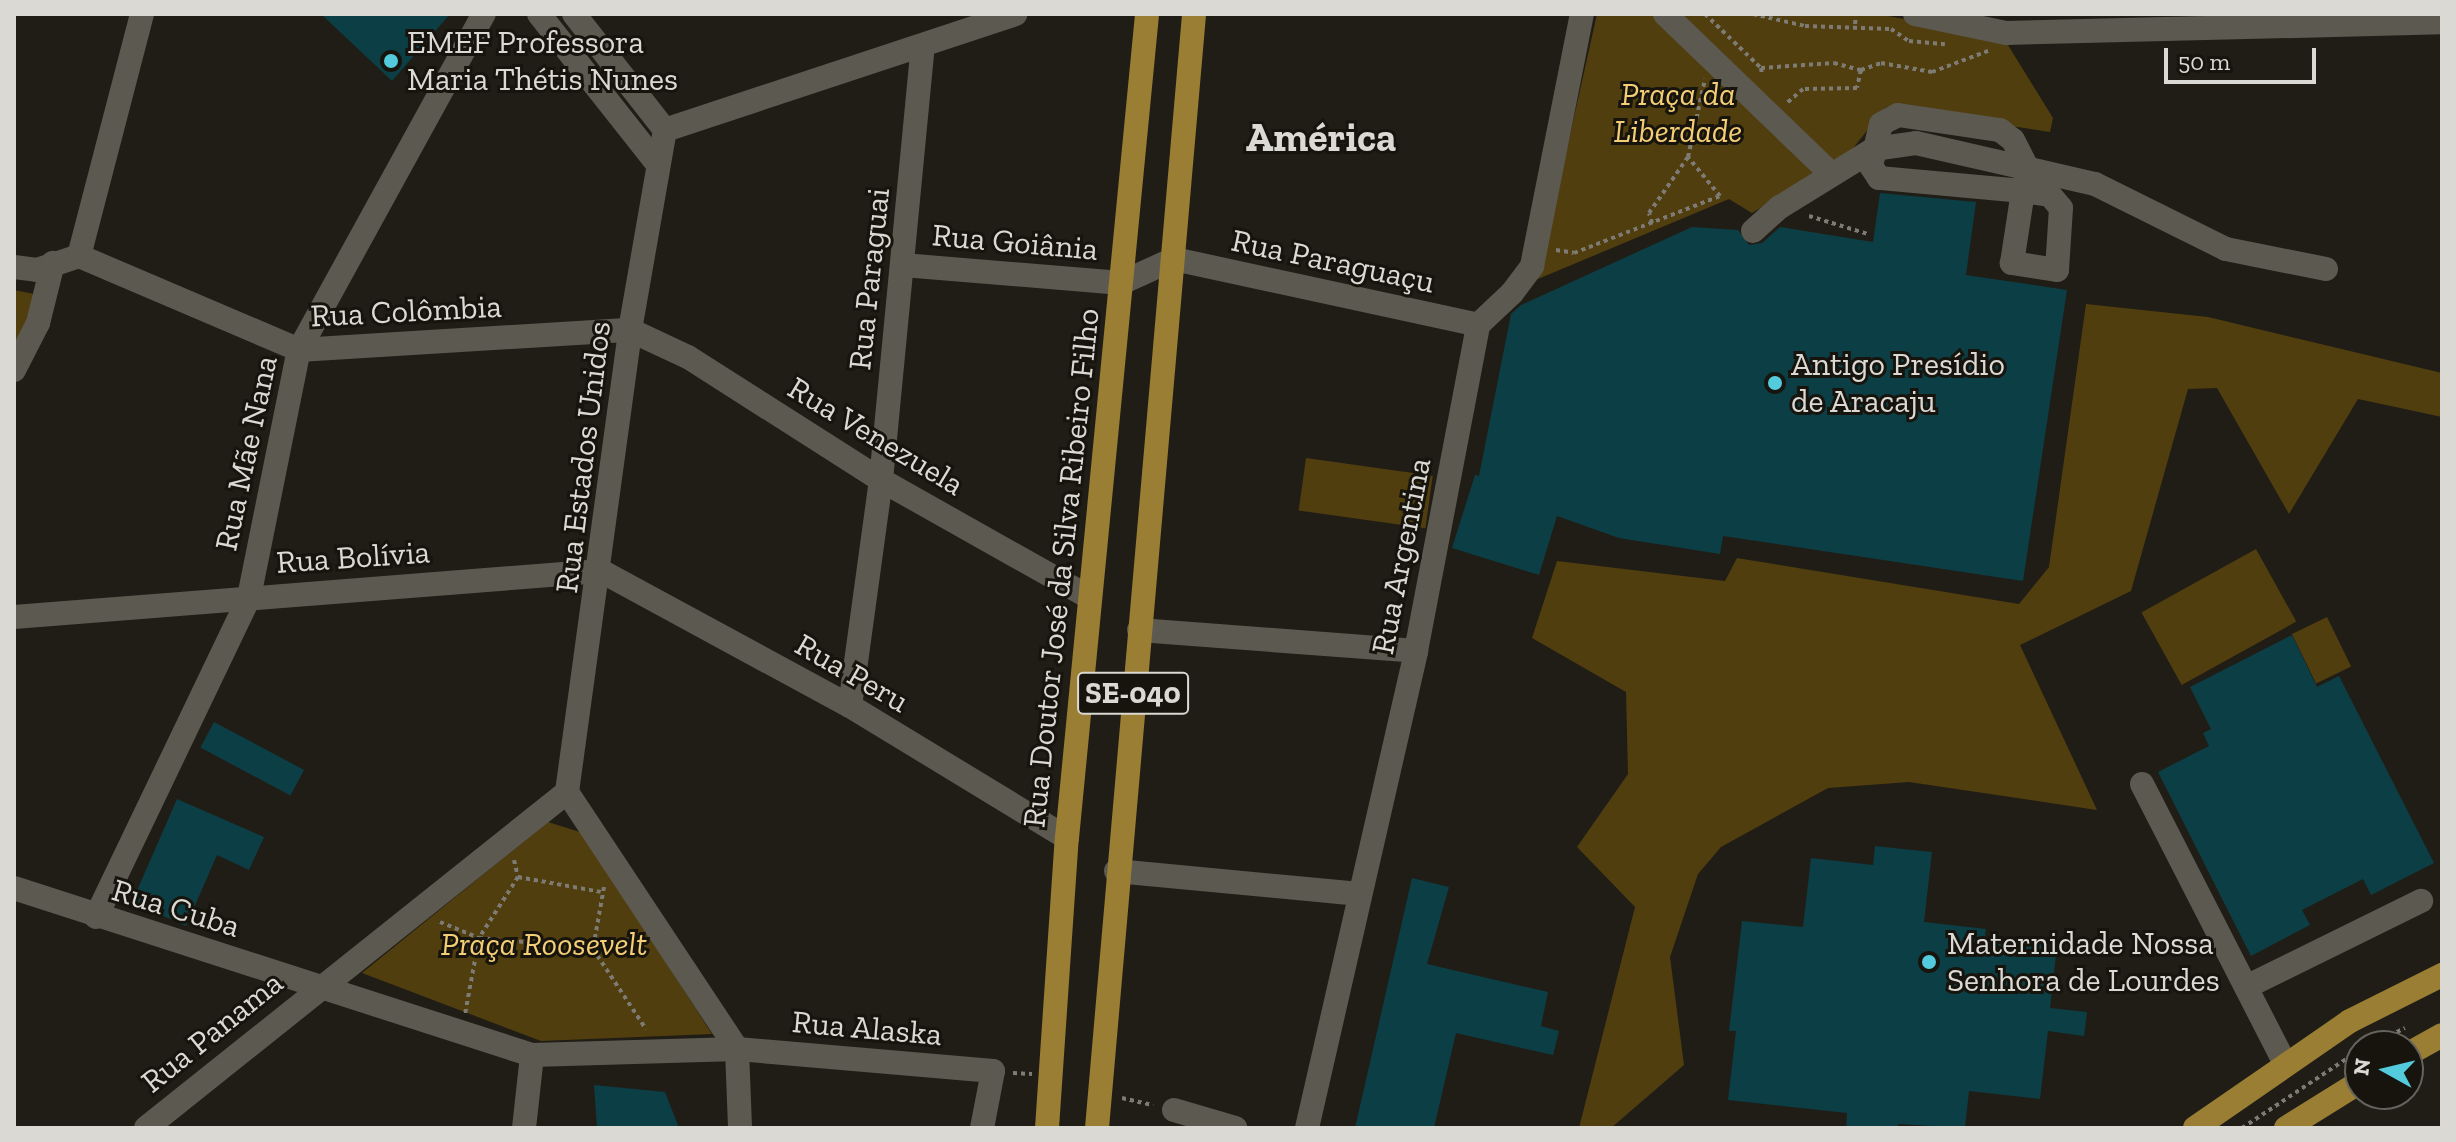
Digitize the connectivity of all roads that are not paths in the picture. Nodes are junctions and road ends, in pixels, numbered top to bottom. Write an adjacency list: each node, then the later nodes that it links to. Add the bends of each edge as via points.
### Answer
1 (142, 14): 21 (street)
2 (484, 14): 30 (street, Rua Mãe Nana)
3 (539, 14): 17 (street)
4 (574, 14): 15 (street)
5 (1015, 14): 14 (street)
6 (1147, 14): 27 (main road, Rua Doutor José da Silva Ribeiro Filho / SE-040)
7 (1194, 14): 22 (main road, SE-040)
8 (1582, 14): 28 (street, via 1538,247 1525,279)
9 (1665, 14): 18 (street, via 1709,62)
10 (1915, 14): 12 (street, via 2006,33)
11 (2276, 18): 12 (street); 13 (street)
12 (2147, 20)
13 (2442, 22)
14 (923, 47): 15 (street); 24 (street, Rua Paraguai)
15 (665, 130): 17 (street, Rua Estados Unidos)
16 (1874, 149): 18 (street); 19 (street, via 1916,143); 19 (street, via 1871,166 1879,178)
17 (656, 162): 29 (street, Rua Estados Unidos)
18 (1831, 174): 20 (street)
19 (2026, 180): 26 (street, via 2095,184 2226,249)
20 (1753, 231)
21 (79, 256): 23 (street); 30 (street, Rua Colômbia)
22 (1174, 259): 27 (street); 28 (street, Rua Paraguaçu); 37 (main road, SE-040)
23 (53, 263): 25 (street, via 29,271); 31 (street, via 38,323)
24 (903, 265): 27 (street, Rua Goiânia); 32 (street, Rua Paraguai)
25 (14, 267)
26 (2326, 269)
27 (1121, 283): 35 (main road, Rua Doutor José da Silva Ribeiro Filho / SE-040)
28 (1478, 325): 38 (street, Rua Argentina)
29 (630, 330): 30 (street, Rua Colômbia); 32 (street, Rua Venezuela, via 688,357); 33 (street, Rua Estados Unidos)
30 (299, 350): 34 (street, Rua Mãe Nana)
31 (14, 370)
32 (881, 480): 35 (street, Rua Venezuela); 39 (street, Rua Paraguai)
33 (601, 571): 34 (street, Rua Bolívia); 39 (street, Rua Peru); 41 (street, Rua Estados Unidos)
34 (249, 597): 36 (street, Rua Bolívia); 47 (street, Rua Mãe Nana)
35 (1089, 597): 42 (main road, Rua Doutor José da Silva Ribeiro Filho / SE-040)
36 (14, 617)
37 (1139, 630): 38 (street); 43 (main road, SE-040)
38 (1416, 651): 45 (street, Rua Argentina)
39 (850, 706): 42 (street, Rua Peru)
40 (2142, 784): 50 (street)
41 (567, 792): 49 (street, Rua Panama); 53 (street)
42 (1067, 838): 62 (main road, Rua Doutor José da Silva Ribeiro Filho / SE-040)
43 (1116, 871): 45 (street); 63 (main road, SE-040)
44 (14, 888): 47 (street, Rua Cuba)
45 (1360, 894): 65 (street, Rua Argentina)
46 (2421, 901): 50 (street)
47 (96, 917): 49 (street, Rua Cuba)
48 (2442, 975): 55 (main road, via 2350,1021)
49 (319, 985): 54 (street, Rua Cuba); 58 (street, Rua Panama)
50 (2248, 986): 55 (street)
51 (2442, 1035): 52 (main road)
52 (2424, 1045)
53 (737, 1049): 54 (street, Rua Alaska); 60 (street); 61 (street, Rua Alaska, via 993,1071)
54 (532, 1055): 59 (street)
55 (2285, 1063): 66 (main road)
56 (2344, 1092): 67 (main road)
57 (1174, 1110): 64 (street)
58 (146, 1128)
59 (524, 1128)
60 (740, 1128)
61 (982, 1128)
62 (1047, 1128)
63 (1097, 1128)
64 (1235, 1128)
65 (1307, 1128)
66 (2195, 1128)
67 (2286, 1128)

